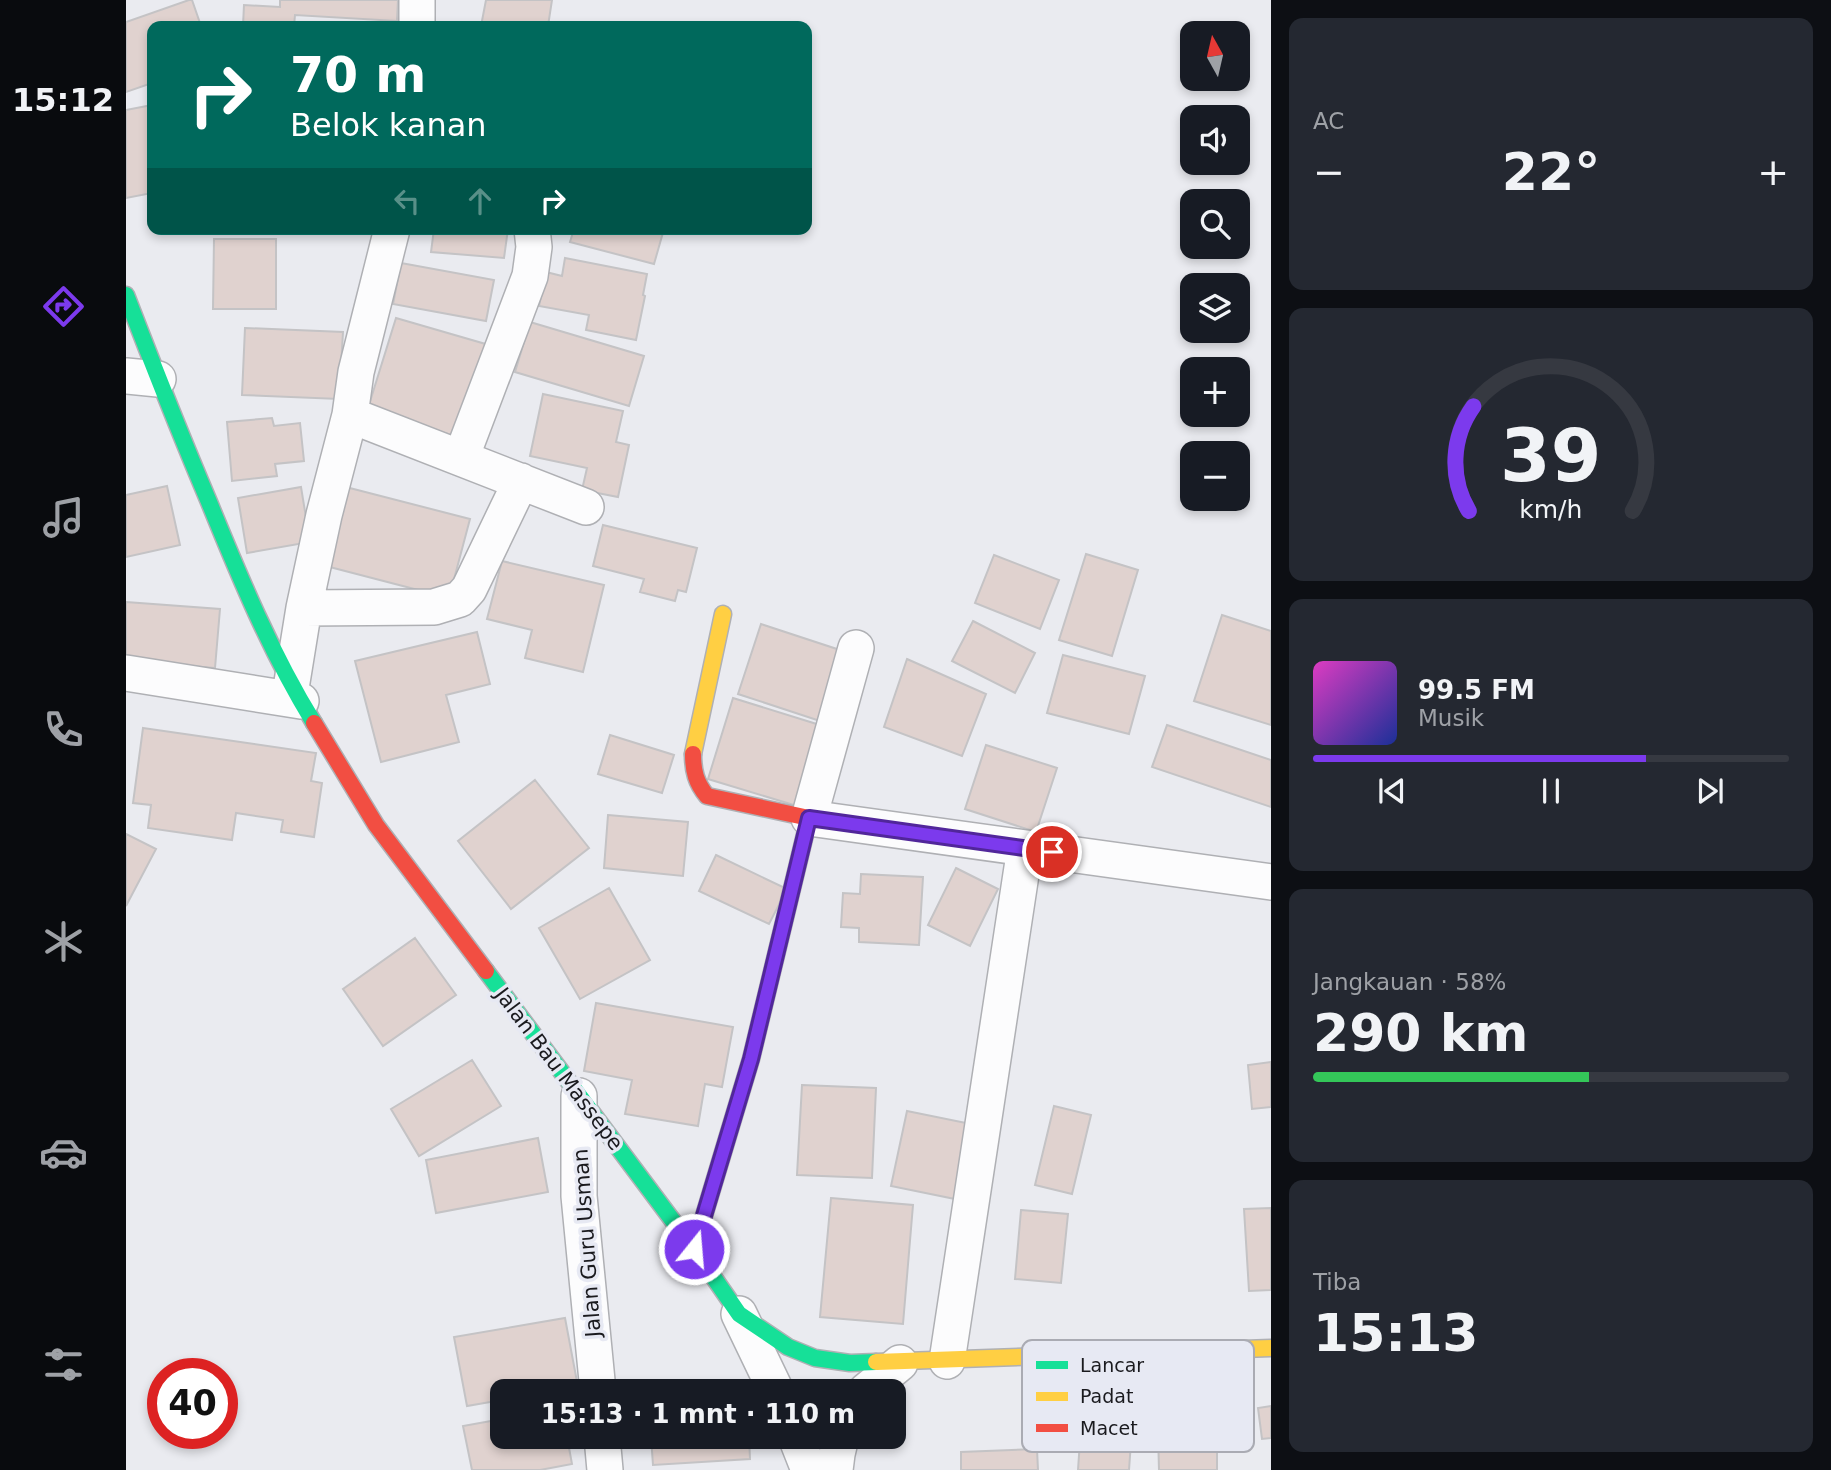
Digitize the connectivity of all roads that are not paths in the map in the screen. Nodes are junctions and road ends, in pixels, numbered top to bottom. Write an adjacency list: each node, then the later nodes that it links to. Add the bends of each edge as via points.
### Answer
1 (417, 0): 2 (street)
2 (417, 21)
3 (390, 235): 7 (street, via 356,372)
4 (533, 235): 8 (street, via 530,276)
5 (126, 295): 6 (main road, Jalan Bau Massepe)
6 (142, 378): 15 (main road, Jalan Bau Massepe)
7 (350, 415): 8 (street); 11 (street)
8 (461, 458): 9 (street)
9 (521, 481): 10 (street); 11 (street, via 460,599 434,607)
10 (586, 507)
11 (304, 608): 15 (street)
12 (723, 614): 16 (main road, via 693,751 697,785 707,796)
13 (856, 648): 16 (street)
14 (126, 673): 15 (street)
15 (296, 692): 19 (main road, Jalan Bau Massepe, via 376,825)
16 (809, 818): 17 (street); 20 (main road, via 751,1059)
17 (1025, 848): 18 (street); 23 (street)
18 (1271, 882)
19 (579, 1096): 20 (main road, Jalan Bau Massepe); 25 (street, Jalan Guru Usman, via 579,1196)
20 (694, 1249): 21 (main road, Jalan Bau Massepe)
21 (739, 1314): 24 (main road, via 788,1347 815,1358); 26 (street)
22 (1022, 1358): 23 (main road)
23 (947, 1361): 24 (main road)
24 (900, 1363): 27 (street)
25 (596, 1379)
26 (770, 1379)
27 (881, 1379)
28 (603, 1449): 31 (street)
29 (801, 1449): 32 (street)
30 (839, 1449): 33 (street)
31 (605, 1470)
32 (809, 1470)
33 (835, 1470)

